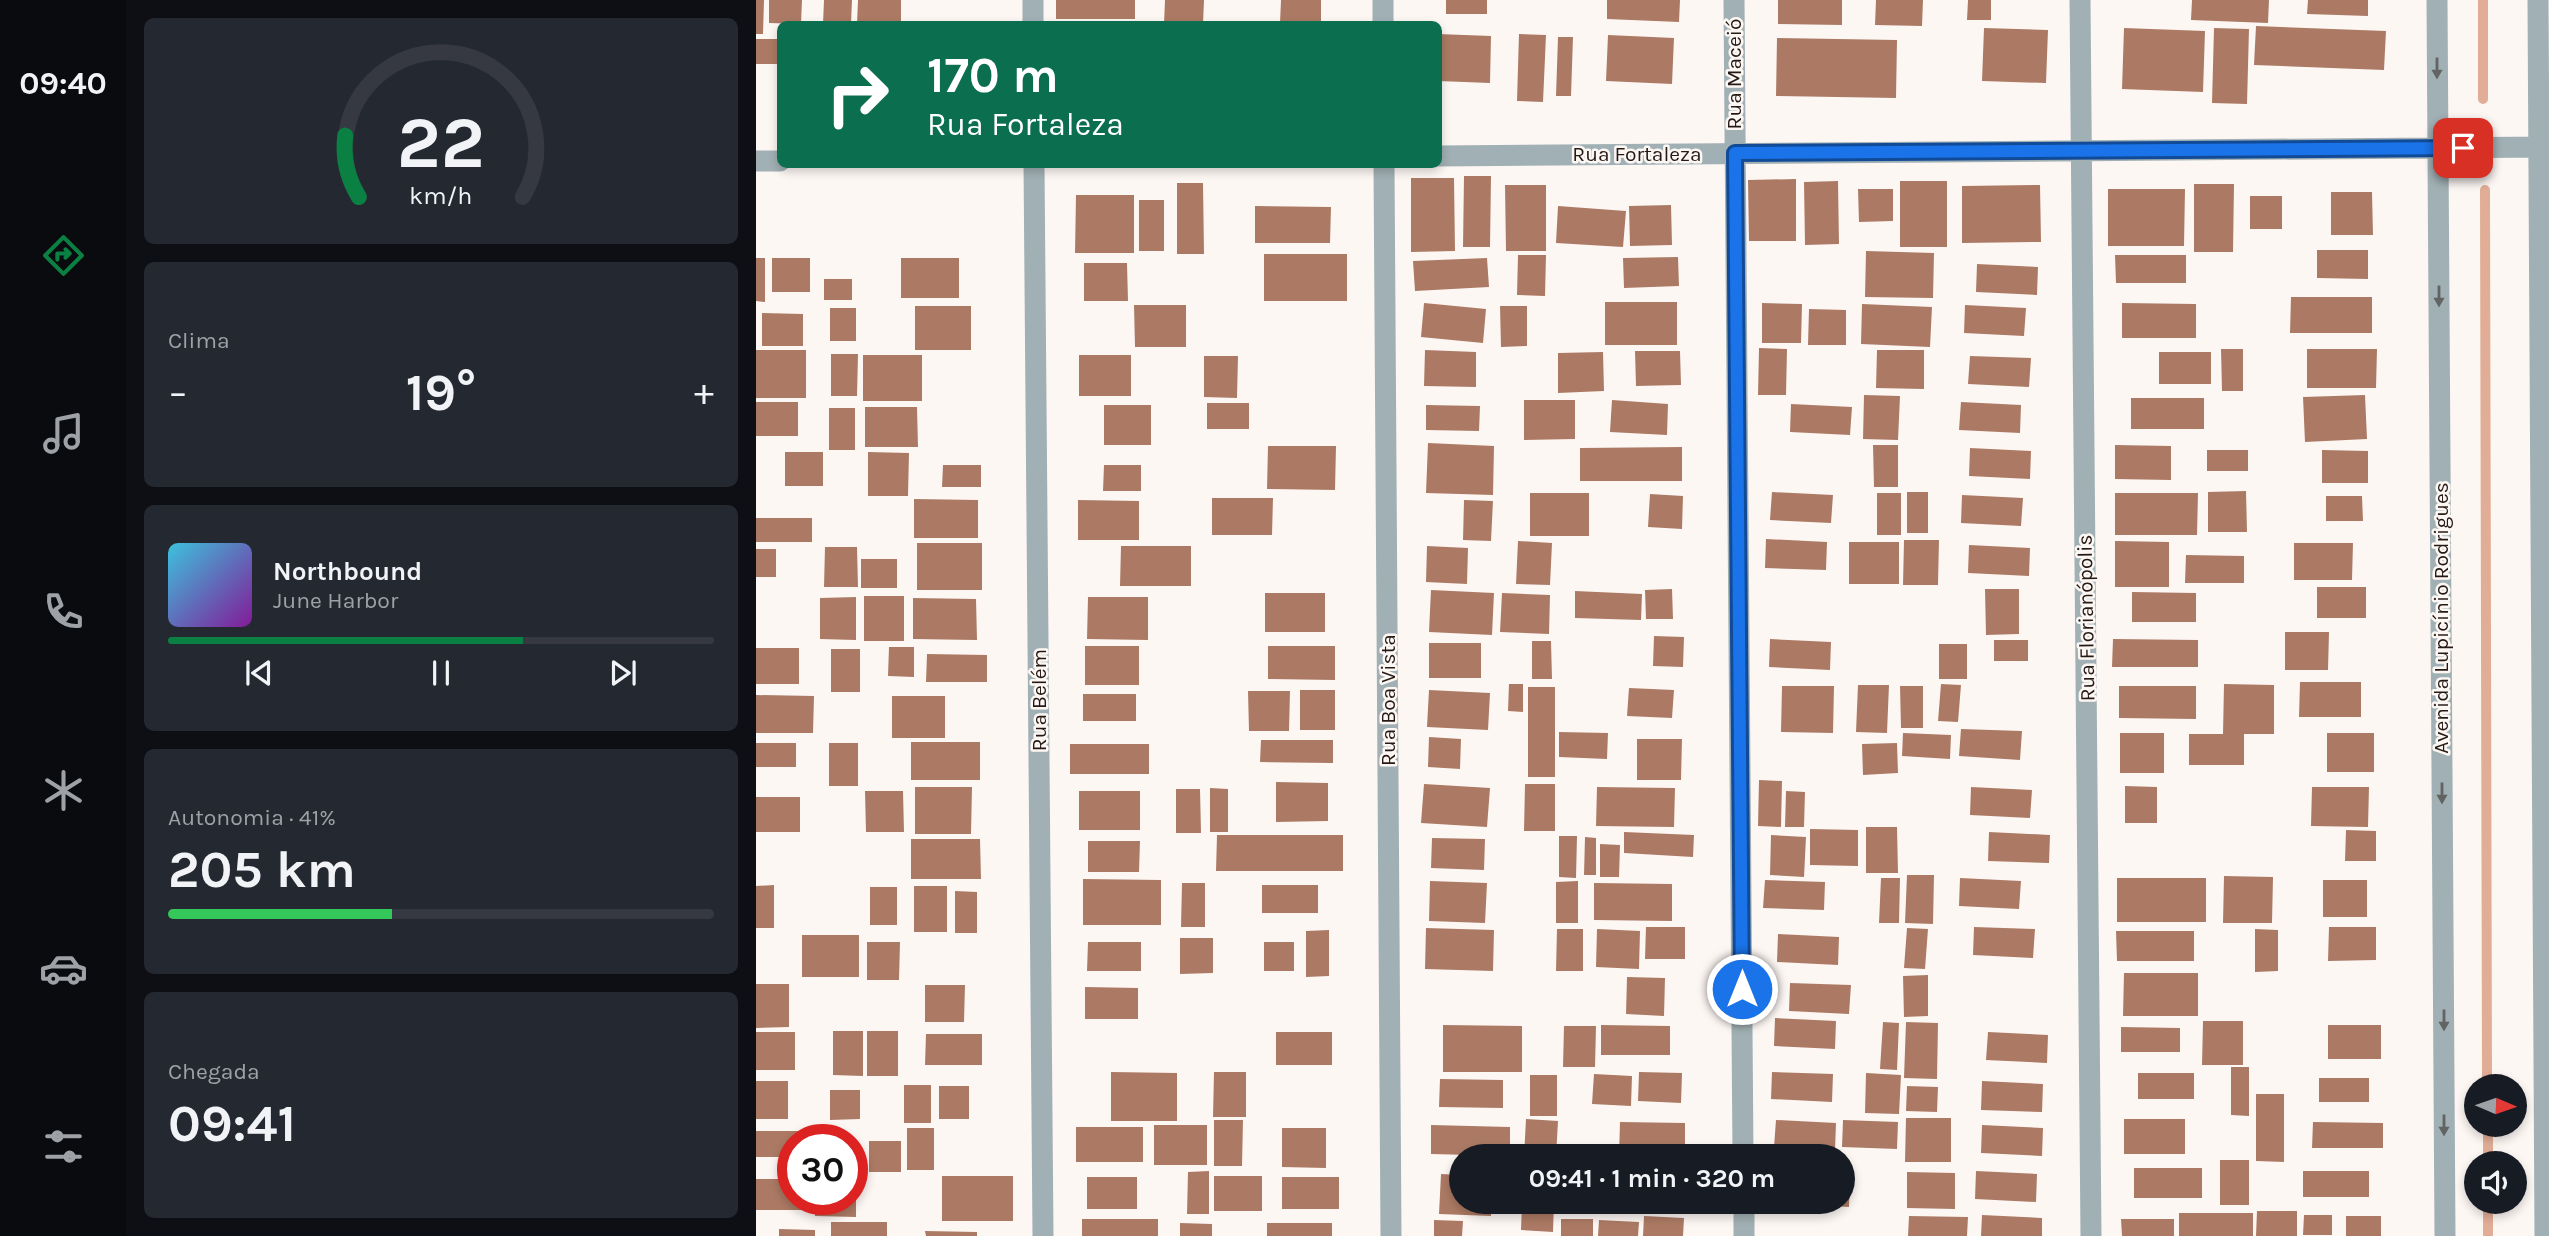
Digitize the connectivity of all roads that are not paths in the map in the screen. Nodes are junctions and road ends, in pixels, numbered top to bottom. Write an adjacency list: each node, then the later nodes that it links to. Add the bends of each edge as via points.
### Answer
1 (1033, 0): 7 (street)
2 (1383, 0): 8 (street)
3 (1734, 0): 12 (street, Rua Maceió)
4 (2080, 0): 11 (street, Rua Florianópolis)
5 (2437, 0): 10 (street, Avenida Lupicínio Rodrigues, one-way to 10)
6 (2538, 0): 9 (street)
7 (1033, 21)
8 (1383, 21)
9 (2544, 147): 10 (street, Rua Fortaleza); 25 (street)
10 (2438, 148): 11 (street, Rua Fortaleza); 24 (street, Avenida Lupicínio Rodrigues, one-way to 24)
11 (2081, 150): 12 (street, Rua Fortaleza); 23 (street, Rua Florianópolis)
12 (1735, 153): 13 (street, Rua Fortaleza); 18 (street, Rua Maceió)
13 (1442, 156)
14 (756, 161): 15 (street)
15 (777, 161)
16 (1034, 168): 20 (street, Rua Belém)
17 (1384, 168): 21 (street, Rua Boa Vista)
18 (1743, 1144)
19 (1744, 1214): 22 (street)
20 (1043, 1236)
21 (1391, 1236)
22 (1744, 1236)
23 (2091, 1236)
24 (2445, 1236)
25 (2545, 1236)

